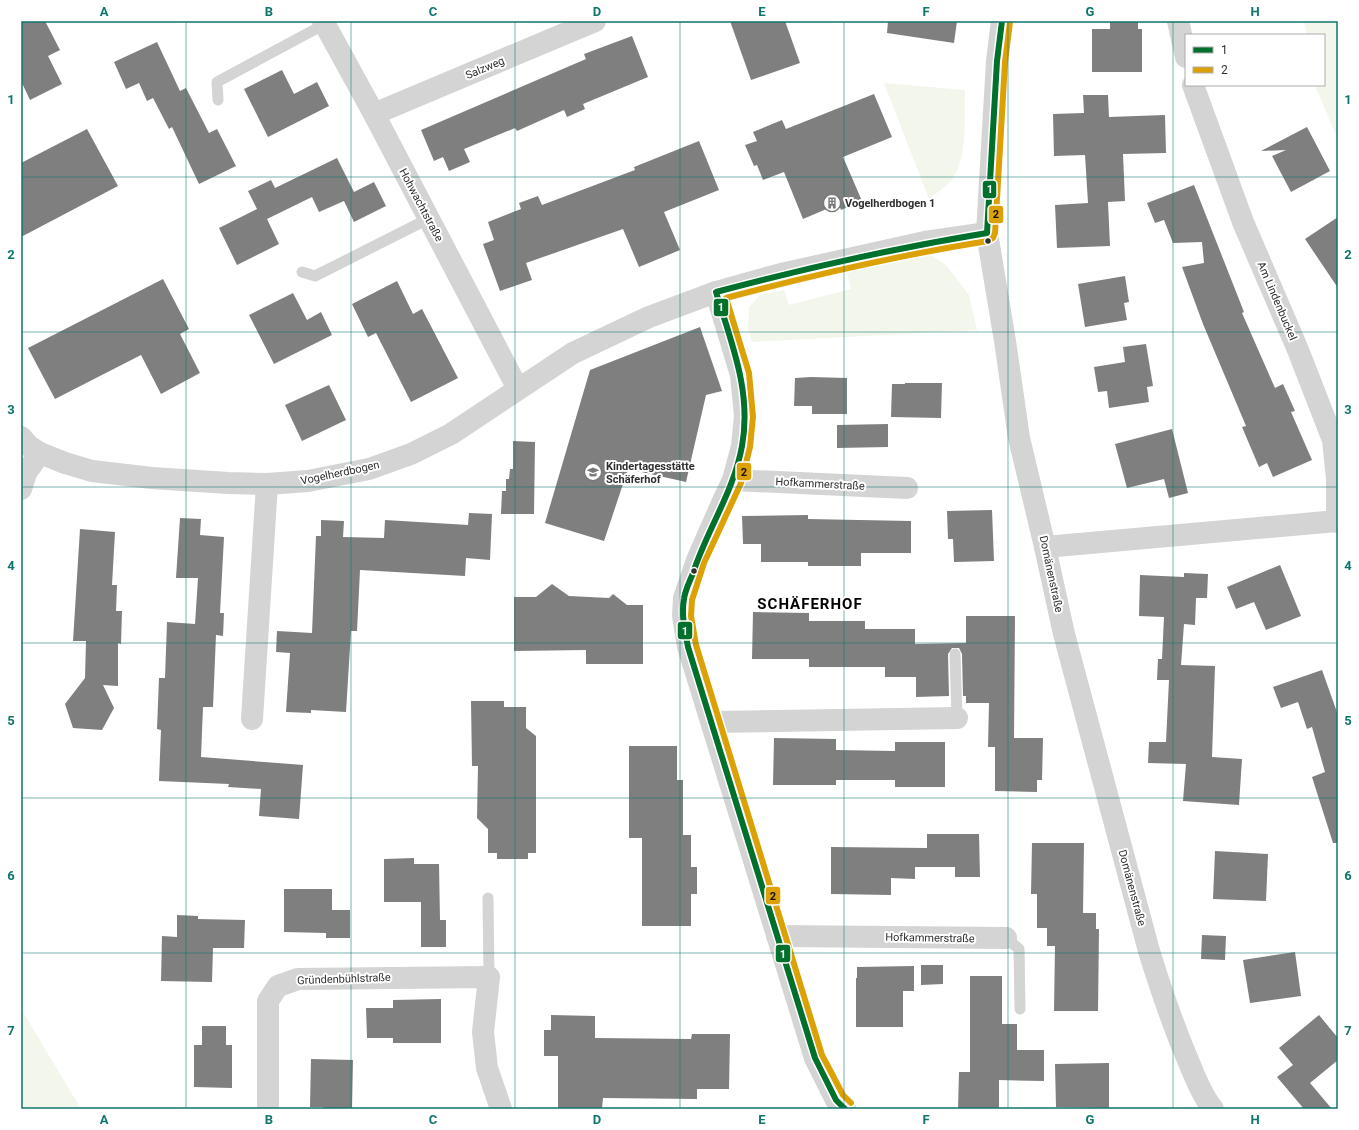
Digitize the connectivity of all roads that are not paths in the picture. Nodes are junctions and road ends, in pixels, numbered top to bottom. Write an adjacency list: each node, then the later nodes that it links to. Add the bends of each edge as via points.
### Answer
1 (595, 21): 8 (street, Salzweg)
2 (1002, 21): 10 (street, Domänenstraße)
3 (1178, 21): 5 (street)
4 (324, 22): 7 (lane, via 217,82); 8 (street, Hohwachtstraße)
5 (1185, 52)
6 (1192, 86): 20 (street, Am Lindenbuckel, via 1243,222 1298,350 1332,440 1337,479)
7 (218, 100)
8 (374, 114): 9 (street, Hohwachtstraße)
9 (428, 219): 11 (lane, via 315,276); 13 (street, Hohwachtstraße)
10 (987, 232): 12 (street, Vogelherdbogen, via 925,242 781,274); 21 (street, Domänenstraße, via 1019,438)
11 (302, 272)
12 (716, 292): 13 (street, Vogelherdbogen, via 649,317 573,353); 16 (street, via 741,375 744,394 742,446)
13 (518, 389): 17 (street, Vogelherdbogen, via 451,434 411,454 369,469 308,480)
14 (21, 437): 15 (street, Vogelherdbogen)
15 (40, 453): 17 (street, Vogelherdbogen, via 92,471 152,478); 19 (street, via 26,473)
16 (733, 480): 18 (street, Hofkammerstraße); 25 (street, via 700,554 684,598 683,616 688,647)
17 (267, 484): 24 (street)
18 (907, 488)
19 (21, 489)
20 (1337, 522): 21 (street, Am Lindenbuckel)
21 (1046, 547): 32 (street, Domänenstraße, via 1064,634 1163,996 1180,1043)
22 (954, 654): 23 (lane)
23 (957, 718): 25 (street)
24 (252, 719)
25 (712, 722): 27 (street)
26 (488, 898): 29 (lane)
27 (777, 936): 28 (street, Hofkammerstraße); 31 (street, via 815,1058)
28 (1006, 938): 30 (lane, Hofkammerstraße, via 1019,949)
29 (489, 977): 33 (street, Gründenbühlstraße, via 298,979 278,986 268,1001); 34 (street, via 483,1032 487,1068)
30 (1020, 1009)
31 (834, 1106)
32 (1209, 1108)
33 (268, 1109)
34 (501, 1109)

